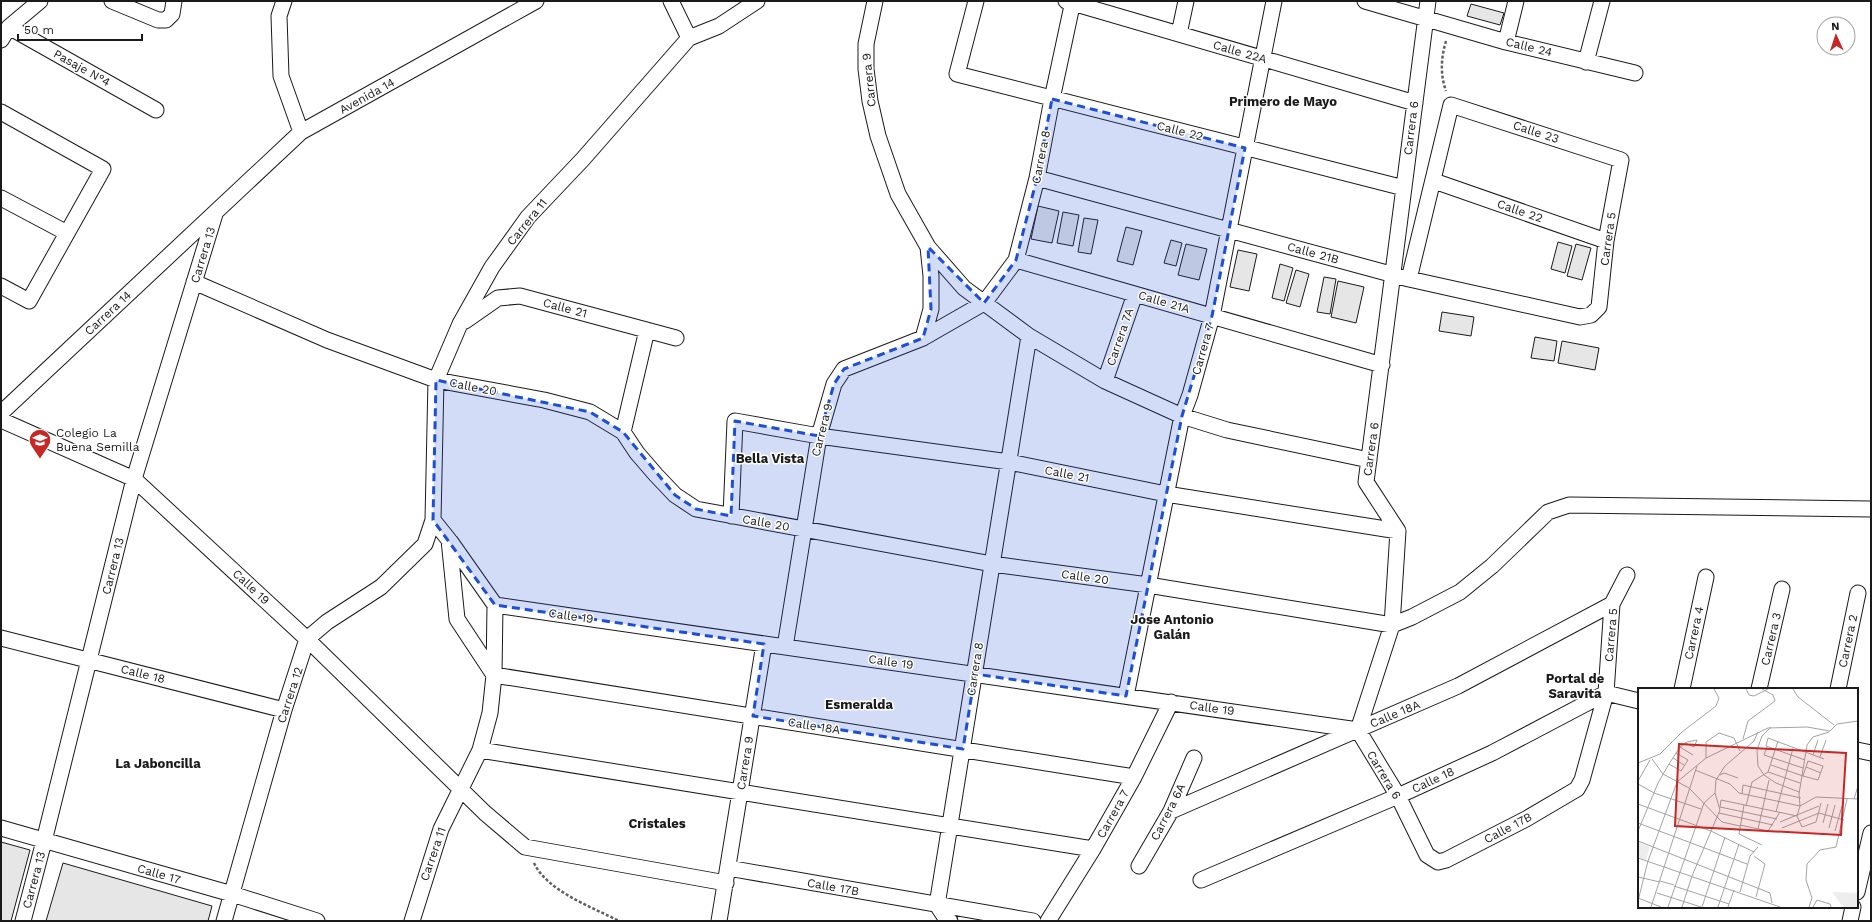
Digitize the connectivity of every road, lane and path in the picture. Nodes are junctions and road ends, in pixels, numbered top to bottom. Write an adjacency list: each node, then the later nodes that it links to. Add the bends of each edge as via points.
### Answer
1 (40, 1): 19 (street)
2 (112, 1): 3 (street, via 158,20 166,20 172,14)
3 (174, 1)
4 (284, 1): 32 (street, via 279,16 281,76)
5 (536, 1): 32 (street, Avenida 14)
6 (671, 1): 21 (street)
7 (757, 1): 21 (street, Carrera 11, via 719,26)
8 (875, 1): 43 (street, Carrera 9, via 866,44 870,101 878,136 898,194)
9 (976, 1): 27 (street, Calle 22, via 957,74)
10 (1186, 1): 20 (street)
11 (1274, 1): 24 (street, Carrera 7)
12 (1365, 1): 17 (street)
13 (1428, 1): 17 (street, Carrera 6)
14 (1516, 1): 23 (street)
15 (1602, 1): 25 (street)
16 (1070, 2): 20 (street, Calle 22A); 27 (street, Carrera 8)
17 (1425, 18): 18 (street, Calle 24); 28 (street, Carrera 6)
18 (1450, 25): 23 (street, Calle 24); 29 (path, via 1442,56 1442,79)
19 (9, 27): 22 (street); 30 (street, Pasaje N°4)
20 (1179, 34): 24 (street, Calle 22A)
21 (688, 38): 53 (street, Carrera 11, via 588,153 528,217 492,267)
22 (1, 40)
23 (1506, 42): 25 (street, Calle 24)
24 (1262, 59): 28 (street, Calle 22A); 33 (street, Carrera 7)
25 (1586, 62): 26 (street, Calle 24)
26 (1635, 73)
27 (1052, 98): 33 (street, Calle 22); 35 (street, Carrera 8)
28 (1414, 103): 37 (street, Carrera 6)
29 (1451, 105): 34 (street, Calle 23); 36 (street)
30 (156, 110)
31 (1, 112): 41 (street, via 103,168)
32 (301, 132): 39 (street, Avenida 14)
33 (1245, 148): 37 (street, Calle 22); 40 (street, Carrera 7)
34 (1621, 160): 42 (street, Carrera 5)
35 (1037, 178): 40 (street, Calle 21B); 44 (street, Carrera 8)
36 (1434, 181): 42 (street, Calle 22); 46 (street)
37 (1404, 188): 45 (street, Carrera 6)
38 (1, 198): 41 (street)
39 (215, 214): 47 (street, Carrera 13); 61 (street, Carrera 14)
40 (1228, 230): 45 (street, Calle 21B); 52 (street, Carrera 7)
41 (67, 233): 48 (street, via 29,301)
42 (1606, 241): 51 (street, Carrera 5, via 1599,307)
43 (928, 246): 50 (street, via 964,288); 57 (street, via 931,308)
44 (1016, 260): 49 (street, Calle 21A); 50 (street, Carrera 8)
45 (1393, 273): 46 (street, Calle 21B); 58 (street, Carrera 6)
46 (1410, 279): 51 (street, Calle 21B, via 1580,317)
47 (194, 282): 59 (street, Calle 20, via 327,340); 68 (street, Carrera 13)
48 (1, 286)
49 (1135, 294): 52 (street, Calle 21A); 60 (street, Carrera 7A)
50 (984, 303): 55 (street); 57 (street, Carrera 9)
51 (1591, 315)
52 (1212, 316): 58 (street, Calle 21A); 62 (street, Carrera 7)
53 (460, 324): 54 (street, Calle 21, via 498,298 520,296); 59 (street, Carrera 11)
54 (648, 330): 56 (street, Calle 21); 64 (street)
55 (1029, 336): 60 (street); 67 (street, Carrera 8)
56 (676, 338)
57 (923, 338): 65 (street, Carrera 9, via 844,369 834,384)
58 (1382, 364): 66 (street, Carrera 6)
59 (436, 380): 64 (street, Calle 20, via 544,400 590,412); 72 (street, Carrera 11)
60 (1105, 381): 62 (street)
61 (1, 413)
62 (1182, 416): 66 (street, via 1227,430); 69 (street, Carrera 7)
63 (1, 420): 68 (street, Calle 19)
64 (623, 432): 71 (street, Calle 20, via 637,453 675,496 696,509)
65 (819, 436): 67 (street, Calle 21); 71 (street, Calle 21, via 735,421); 73 (street, Carrera 9)
66 (1369, 460): 74 (street, Carrera 6, via 1366,482)
67 (1009, 462): 69 (street, Calle 21); 76 (street, Carrera 8)
68 (134, 479): 86 (street, Calle 19); 89 (street, Carrera 13)
69 (1166, 494): 74 (street, Calle 21); 79 (street, Carrera 7)
70 (1871, 509): 84 (street, via 1569,505 1548,512 1492,566 1460,592)
71 (731, 516): 73 (street, Calle 20)
72 (433, 520): 75 (street); 86 (street, Carrera 12, via 425,544 404,566 381,587 327,622)
73 (803, 530): 76 (street, Calle 20); 88 (street, Carrera 9)
74 (1398, 532): 84 (street)
75 (449, 540): 82 (street); 91 (street, via 457,619)
76 (992, 564): 79 (street, Calle 20); 90 (street, Carrera 8)
77 (1627, 575): 83 (street, Carrera 5)
78 (1706, 577): 92 (street, Carrera 4)
79 (1148, 585): 84 (street, Calle 20); 96 (street, Carrera 7)
80 (1782, 589): 93 (street, Carrera 3)
81 (1858, 593): 94 (street, Carrera 2)
82 (495, 604): 87 (street, Calle 19); 91 (street)
83 (1612, 604): 95 (street, Carrera 5); 101 (street, Calle 18A, via 1458,686)
84 (1392, 625): 101 (street)
85 (1, 638): 89 (street, Calle 18)
86 (308, 639): 99 (street, Carrera 12); 108 (street, Calle 19)
87 (764, 644): 88 (street, Calle 19); 100 (street, Carrera 9)
88 (785, 646): 90 (street, Calle 19)
89 (90, 660): 99 (street, Calle 18); 116 (street, Carrera 13)
90 (975, 674): 96 (street, Calle 19); 102 (street, Carrera 8)
91 (494, 675): 100 (street, Calle 18A); 103 (street, Carrera 11, via 490,713)
92 (1682, 688)
93 (1759, 688)
94 (1838, 688)
95 (1606, 693): 97 (street); 109 (street, Carrera 5, via 1582,780); 111 (street, Calle 18, via 1492,753)
96 (1126, 696): 98 (street, Calle 19)
97 (1638, 701)
98 (1171, 702): 101 (street, Calle 19); 107 (street, Carrera 7)
99 (284, 710): 125 (street, Carrera 12)
100 (753, 716): 102 (street, Calle 18A); 110 (street, Carrera 9)
101 (1358, 730): 111 (street, Carrera 6); 112 (street, Calle 18A)
102 (963, 749): 107 (street, Calle 18A); 113 (street, Carrera 8)
103 (480, 750): 108 (street, Carrera 11); 110 (street)
104 (1858, 750): 105 (street)
105 (1871, 753)
106 (1194, 758): 112 (street, Carrera 6A)
107 (1134, 777): 118 (street, Carrera 7)
108 (462, 789): 117 (street, Calle 19); 131 (street, Carrera 11, via 441,828)
109 (1577, 789): 119 (street, Calle 17B, via 1526,819)
110 (740, 792): 113 (street); 121 (street, Carrera 9)
111 (1398, 796): 119 (street, Carrera 6, via 1427,855); 122 (street, Calle 18)
112 (1171, 810): 120 (street, Carrera 6A)
113 (950, 826): 118 (street); 126 (street, Carrera 8)
114 (1, 828): 116 (street, Calle 17)
115 (1871, 833): 124 (street)
116 (44, 841): 125 (street, Calle 17); 128 (street, Carrera 13)
117 (525, 847): 123 (street); 132 (path, via 537,871 557,889)
118 (1093, 849): 136 (street, Carrera 7)
119 (1438, 862)
120 (1139, 866)
121 (728, 868): 123 (street, Carrera 9); 126 (street, Calle 17B)
122 (1201, 880)
123 (726, 883): 133 (street, Carrera 9)
124 (1858, 888)
125 (232, 894): 129 (street, Carrera 12); 130 (street, Calle 17)
126 (938, 905): 134 (street); 135 (street)
127 (1853, 908): 137 (street)
128 (22, 921)
129 (224, 921)
130 (317, 921)
131 (412, 921)
132 (619, 921)
133 (719, 921)
134 (950, 921)
135 (1033, 921)
136 (1048, 921)
137 (1850, 921)

